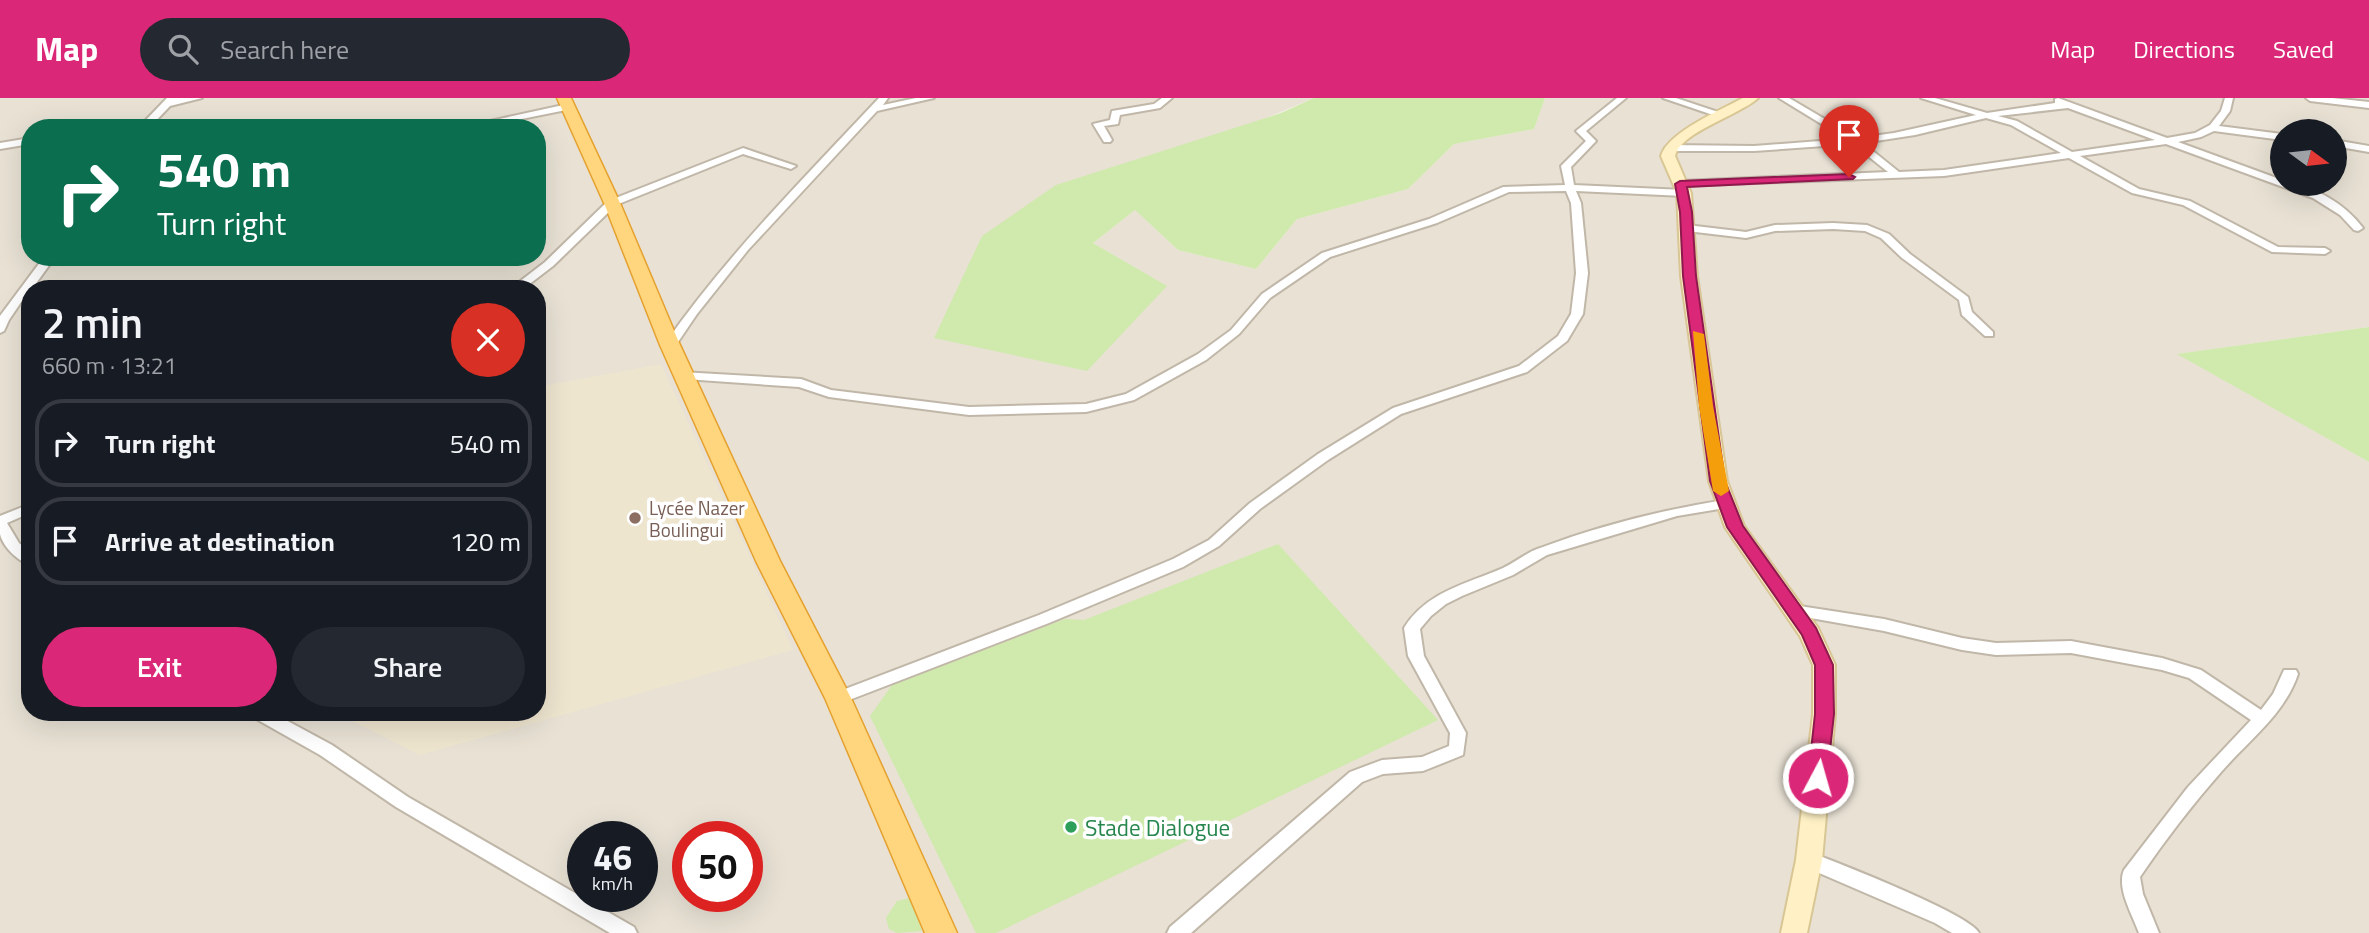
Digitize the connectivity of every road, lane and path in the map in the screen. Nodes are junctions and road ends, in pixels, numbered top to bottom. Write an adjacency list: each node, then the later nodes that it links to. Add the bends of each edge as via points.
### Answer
1 (198, 98): 13 (street)
2 (884, 98): 17 (street)
3 (930, 98): 17 (street)
4 (1168, 98): 25 (street, via 1157,106 1115,113 1115,122 1098,124)
5 (1622, 98): 36 (street, via 1581,131 1591,141 1566,166)
6 (1667, 98): 18 (street)
7 (1752, 98): 18 (main road)
8 (1783, 98): 24 (street)
9 (1926, 98): 19 (street)
10 (2050, 98): 15 (street)
11 (2228, 98): 22 (street, via 2224,118)
12 (2310, 98): 16 (street)
13 (171, 100): 20 (street)
14 (566, 102): 21 (street); 39 (highway)
15 (2067, 105): 19 (street, via 2037,105); 26 (street)
16 (2369, 105)
17 (874, 109): 53 (street, via 741,251 698,302)
18 (1722, 115): 30 (main road)
19 (1995, 116): 24 (street); 32 (street)
20 (152, 119)
21 (498, 119)
22 (2214, 128): 23 (street); 26 (street)
23 (2270, 136)
24 (1852, 139): 30 (street, via 1719,150); 34 (street)
25 (1107, 140)
26 (2164, 141): 32 (street); 35 (street)
27 (21, 142): 28 (street)
28 (0, 146)
29 (2347, 146): 31 (street)
30 (1670, 148): 37 (main road, via 1668,156)
31 (2369, 149)
32 (2066, 155): 34 (street, via 1944,173); 42 (street, via 2136,191 2186,203 2276,250)
33 (790, 166): 39 (street, via 743,151)
34 (1897, 175): 37 (street)
35 (2270, 178)
36 (1570, 188): 37 (street); 54 (street, via 1507,189 1433,222 1326,255 1266,296 1235,332 1202,357 1139,393 1086,408 969,411 830,393 801,383); 61 (street, via 1576,203 1582,274 1577,314 1563,338 1523,369 1397,411 1323,457 1255,506 1214,543 1178,563)
37 (1682, 189): 40 (main road)
38 (2316, 196): 41 (street)
39 (612, 203): 45 (street); 53 (highway)
40 (1687, 228): 52 (street, via 1746,235 1774,228 1867,228 1885,236 1964,299 1966,313); 55 (main road, via 1706,406)
41 (2358, 228)
42 (2325, 251)
43 (43, 266): 46 (street)
44 (545, 266): 47 (street)
45 (546, 266)
46 (33, 280)
47 (527, 280)
48 (21, 295): 49 (street)
49 (16, 302): 50 (street); 51 (street)
50 (0, 304)
51 (0, 329)
52 (1989, 334)
53 (670, 345): 54 (highway)
54 (685, 375): 61 (highway, via 768,561)
55 (1726, 504): 59 (main road, via 1735,527); 67 (street, via 1676,512 1542,552 1526,565 1425,608 1412,628 1416,656 1458,733 1457,750 1423,764 1382,767 1356,777)
56 (21, 512): 57 (street)
57 (0, 522): 58 (street)
58 (21, 552)
59 (1793, 610): 62 (street, via 1884,625 1962,645 2071,647 2162,664 2195,674); 64 (main road, via 1810,633 1824,665 1824,714)
60 (2290, 674): 62 (street, via 2288,684)
61 (838, 698): 66 (highway)
62 (2262, 719): 70 (street, via 2155,838 2131,876)
63 (273, 721): 65 (street)
64 (1809, 860): 68 (main road); 69 (street, via 1942,916)
65 (627, 933)
66 (941, 933)
67 (1177, 933)
68 (1794, 933)
69 (1969, 933)
70 (2149, 933)

